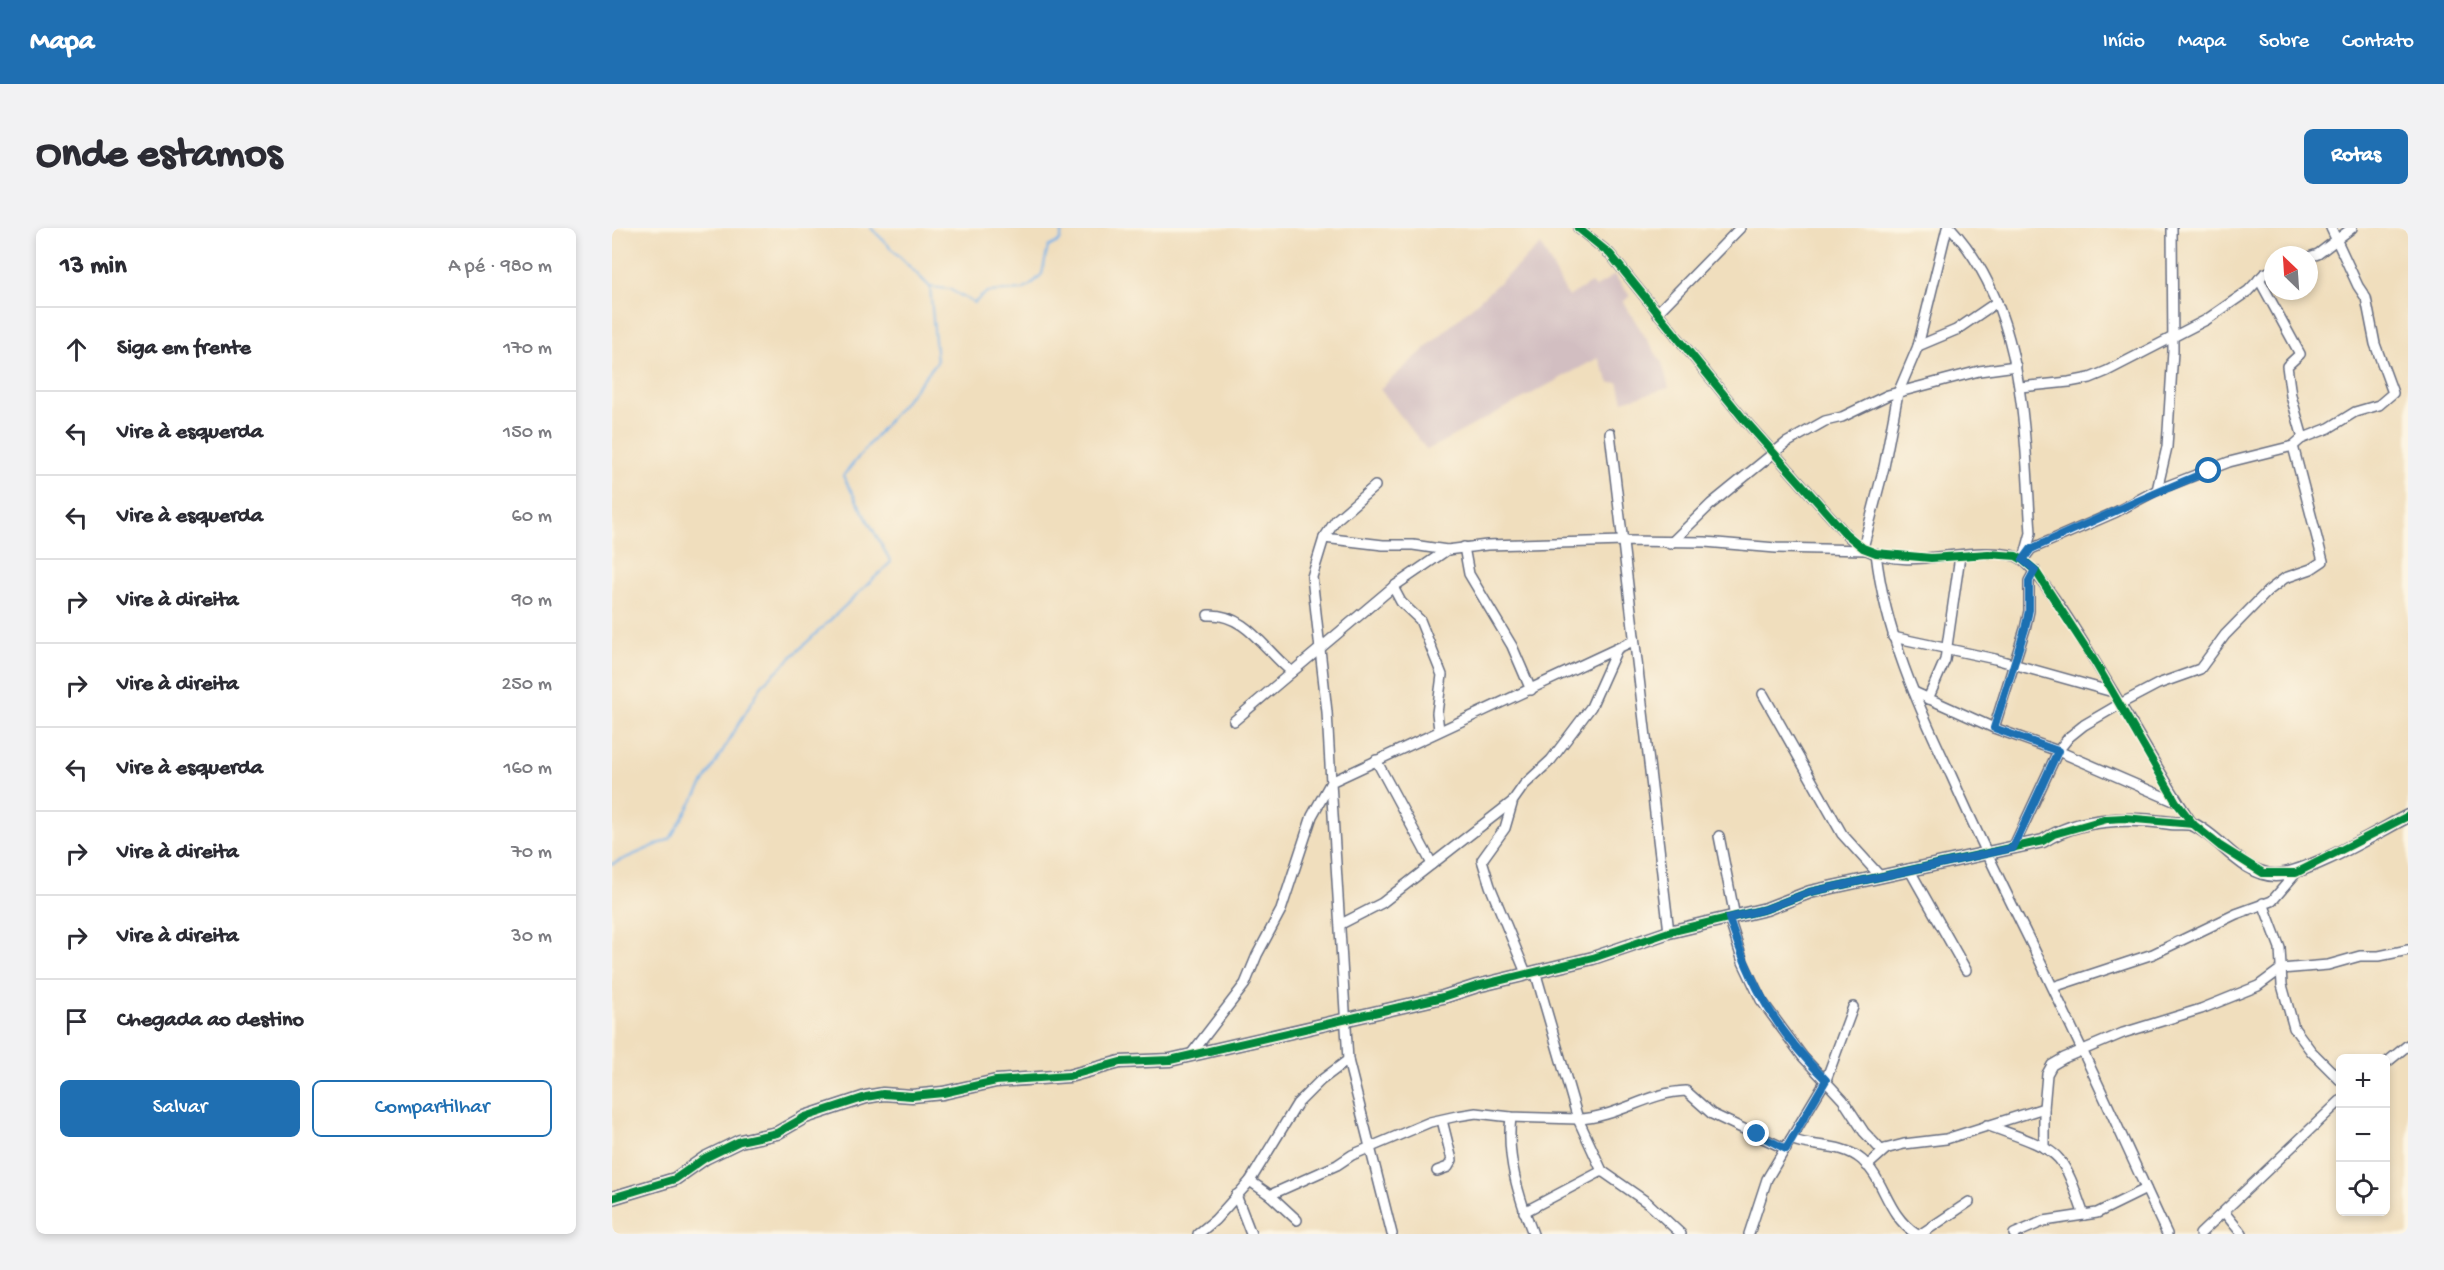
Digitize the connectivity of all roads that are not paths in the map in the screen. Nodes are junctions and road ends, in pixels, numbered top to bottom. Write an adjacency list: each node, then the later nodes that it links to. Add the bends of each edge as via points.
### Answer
1 (1578, 228): 13 (street, via 1610,254)
2 (1740, 228): 13 (street)
3 (1947, 228): 15 (street)
4 (1952, 228): 12 (street, via 1977,262)
5 (2172, 228): 14 (street)
6 (2331, 228): 8 (street)
7 (2352, 228): 8 (street)
8 (2336, 240): 9 (street); 20 (street, via 2366,298 2375,344 2393,393 2379,405 2355,412)
9 (2318, 254)
10 (2264, 276): 11 (street)
11 (2259, 279): 14 (street, via 2214,315); 20 (street, via 2300,354 2287,366)
12 (1997, 302): 15 (street, via 1956,330); 16 (street)
13 (1657, 313): 22 (street)
14 (2174, 336): 17 (street, via 2090,378); 24 (street, via 2167,447)
15 (1918, 346): 18 (street)
16 (2016, 366): 17 (street); 18 (street, via 1979,371)
17 (2020, 387): 32 (street, via 2031,533)
18 (1898, 393): 22 (street, via 1825,421); 30 (street)
19 (1610, 433): 26 (street)
20 (2303, 438): 21 (street)
21 (2293, 446): 24 (street, via 2245,457); 48 (street, via 2323,561 2273,587 2225,634 2200,669 2158,684)
22 (1774, 453): 27 (street); 30 (street, via 1845,533)
23 (1375, 486): 25 (street, via 1336,520)
24 (2157, 490): 32 (street, via 2031,549)
25 (1324, 538): 29 (street); 38 (street, via 1312,577)
26 (1624, 541): 27 (street); 28 (street); 37 (street)
27 (1670, 543): 30 (street)
28 (1464, 547): 29 (street); 43 (street, via 1469,574 1512,646)
29 (1448, 550): 34 (street)
30 (1868, 550): 31 (street, via 1931,558); 36 (street)
31 (1960, 556): 32 (street, via 1988,554); 39 (street)
32 (2023, 560): 33 (street)
33 (2035, 570): 41 (street, via 2029,581 2029,610); 45 (street)
34 (1393, 587): 38 (street); 51 (street, via 1401,602 1420,620 1442,675)
35 (1208, 615): 42 (street, via 1237,620)
36 (1893, 637): 39 (street); 44 (street)
37 (1633, 641): 40 (street); 69 (street)
38 (1321, 647): 42 (street); 54 (street)
39 (1947, 648): 41 (street); 47 (street)
40 (1617, 649): 43 (street); 55 (street, via 1591,707)
41 (2013, 664): 45 (street); 50 (street)
42 (1292, 672): 49 (street)
43 (1532, 690): 51 (street)
44 (1914, 692): 47 (street); 61 (street)
45 (2113, 692): 48 (street)
46 (1763, 694): 65 (street, via 1842,834)
47 (1928, 699): 50 (street)
48 (2120, 704): 52 (street, via 2084,725); 56 (street)
49 (1234, 722)
50 (1994, 728): 52 (street)
51 (1439, 730): 53 (street)
52 (2058, 751): 56 (street); 60 (street)
53 (1376, 760): 54 (street); 62 (street)
54 (1331, 782): 68 (street); 79 (street, via 1312,816 1281,910 1249,977)
55 (1512, 802): 62 (street); 73 (street, via 1505,828 1482,860)
56 (2176, 802): 58 (street)
57 (2408, 816): 64 (street)
58 (2193, 824): 60 (street, via 2107,819); 64 (street, via 2263,873)
59 (1719, 836): 67 (street)
60 (2013, 848): 61 (street)
61 (1986, 853): 63 (street); 74 (street)
62 (1432, 864): 68 (street, via 1382,903)
63 (1909, 869): 65 (street); 72 (street)
64 (2296, 873): 66 (street, via 2272,901)
65 (1880, 876): 67 (street, via 1810,892)
66 (2263, 903): 71 (street, via 2280,948); 74 (street, via 2153,954)
67 (1732, 917): 69 (street); 83 (street, via 1743,962 1761,1000 1803,1057)
68 (1341, 924): 76 (street)
69 (1669, 932): 73 (street, via 1593,958)
70 (2408, 950): 71 (street)
71 (2282, 969): 78 (street, via 2258,986 2201,1009); 82 (street, via 2286,1005 2294,1028)
72 (1966, 970)
73 (1530, 972): 76 (street, via 1443,997); 87 (street)
74 (2053, 987): 78 (street)
75 (1853, 1007): 83 (street)
76 (1347, 1018): 79 (street); 81 (street)
77 (2408, 1045): 80 (street)
78 (2080, 1049): 85 (street, via 2052,1065 2047,1074); 99 (street)
79 (1192, 1053): 102 (street, via 1170,1060 1120,1062 1069,1076 996,1081 943,1093 866,1096 805,1117 777,1133 740,1141 675,1179)
80 (2390, 1059)
81 (1348, 1060): 92 (street); 98 (street, via 1297,1104)
82 (2336, 1076)
83 (1826, 1080): 90 (street); 94 (street, via 1864,1132 1881,1149)
84 (2336, 1105): 105 (street)
85 (2044, 1108): 89 (street); 91 (street)
86 (1511, 1117): 87 (street); 88 (street, via 1476,1113); 104 (street, via 1512,1169)
87 (1578, 1119): 93 (street, via 1599,1116 1673,1091 1686,1091 1719,1118); 97 (street)
88 (1442, 1120): 92 (street); 96 (street, via 1452,1160 1448,1167)
89 (1986, 1125): 91 (street); 94 (street, via 1946,1139)
90 (1791, 1139): 93 (street); 95 (street, via 1831,1146 1855,1155)
91 (2044, 1148): 106 (street, via 2060,1160)
92 (1369, 1149): 101 (street); 110 (street)
93 (1786, 1149): 113 (street, via 1767,1179)
94 (1886, 1149): 95 (street)
95 (1867, 1166): 114 (street, via 1898,1220)
96 (1437, 1171)
97 (1602, 1171): 104 (street); 112 (street)
98 (1250, 1181): 100 (street); 101 (street)
99 (2146, 1190): 106 (street); 116 (street)
100 (1236, 1195): 108 (street); 109 (street)
101 (1270, 1195): 107 (street)
102 (612, 1198)
103 (1969, 1202): 114 (street)
104 (1524, 1212): 111 (street)
105 (2224, 1212): 117 (street); 118 (street)
106 (2084, 1215): 115 (street, via 2044,1221)
107 (1296, 1220)
108 (1198, 1234)
109 (1251, 1234)
110 (1392, 1234)
111 (1533, 1234)
112 (1681, 1234)
113 (1749, 1234)
114 (1918, 1234)
115 (2014, 1234)
116 (2167, 1234)
117 (2200, 1234)
118 (2242, 1234)

